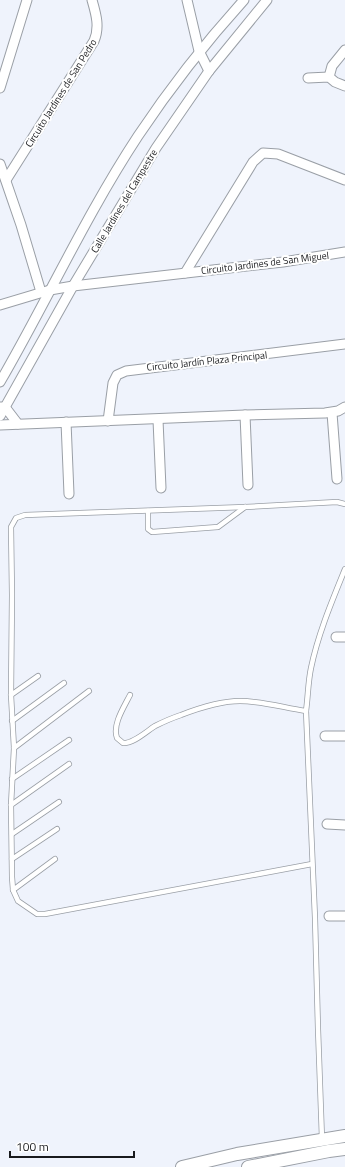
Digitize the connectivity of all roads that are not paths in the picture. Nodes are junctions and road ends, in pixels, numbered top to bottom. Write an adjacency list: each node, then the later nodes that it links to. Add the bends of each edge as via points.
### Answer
1 (27, 0): 12 (street)
2 (92, 0): 14 (street, Circuito Jardines de San Pedro, via 98,29 94,41)
3 (187, 0): 7 (street)
4 (244, 0): 7 (street, Calle Jardines del Campestre)
5 (267, 0): 8 (street, Calle Jardines del Campestre)
6 (345, 50): 9 (street, via 332,66)
7 (199, 51): 8 (street); 19 (street, Calle Jardines del Campestre, via 138,137)
8 (209, 71): 18 (street, Calle Jardines del Campestre, via 156,148)
9 (329, 77): 10 (street); 11 (street)
10 (308, 78)
11 (345, 86)
12 (0, 88)
13 (0, 164): 14 (street)
14 (6, 180): 20 (street)
15 (345, 180): 17 (street, Circuito Jardines de San Miguel, via 278,154 263,153 253,162)
16 (345, 252): 17 (street, Circuito Jardines de San Miguel)
17 (185, 273): 18 (street, Circuito Jardines de San Miguel)
18 (73, 286): 19 (street, Circuito Jardines de San Miguel); 24 (street, Calle Jardines del Campestre)
19 (50, 290): 20 (street, Circuito Jardines de San Miguel); 23 (street, Calle Jardines del Campestre)
20 (41, 292): 21 (street, Circuito Jardines de San Miguel)
21 (0, 305)
22 (345, 344): 30 (street, Circuito Jardín Plaza Principal, via 126,371 117,376 113,383)
23 (0, 382)
24 (2, 407): 28 (street, Calle Jardines del Campestre); 32 (street)
25 (345, 408): 26 (street)
26 (332, 413): 27 (street); 34 (street)
27 (245, 415): 29 (street); 35 (street)
28 (0, 416)
29 (158, 420): 30 (street); 36 (street)
30 (108, 421): 31 (street)
31 (66, 422): 32 (street); 37 (street)
32 (18, 424): 33 (street)
33 (0, 425)
34 (337, 479)
35 (248, 485)
36 (161, 488)
37 (69, 494)
38 (345, 504): 39 (lane, via 337,502)
39 (245, 507): 40 (lane); 40 (lane, via 218,527 152,532 148,529)
40 (148, 511): 45 (lane, via 25,515 13,521 10,538)
41 (345, 569): 47 (lane, via 314,657)
42 (38, 676): 45 (lane)
43 (64, 683): 48 (lane)
44 (89, 692): 52 (lane)
45 (11, 695): 48 (lane)
46 (130, 695): 47 (lane, via 116,730 118,738 123,743 131,742 156,726 181,715 233,701 249,701)
47 (306, 711): 63 (lane)
48 (12, 720): 52 (lane)
49 (325, 736): 50 (street)
50 (345, 736)
51 (69, 740): 54 (lane)
52 (14, 748): 54 (lane)
53 (69, 764): 56 (lane)
54 (12, 779): 56 (lane)
55 (59, 802): 60 (lane)
56 (11, 805): 60 (lane)
57 (327, 824): 58 (street)
58 (345, 825)
59 (57, 829): 61 (lane)
60 (12, 834): 61 (lane)
61 (12, 859): 64 (lane)
62 (56, 859): 64 (lane)
63 (312, 864): 64 (lane, via 45,914 37,914 23,905); 68 (lane, via 316,918)
64 (13, 890)
65 (329, 916): 66 (street)
66 (345, 916)
67 (345, 1136): 68 (street)
68 (322, 1139): 70 (street, via 237,1154)
69 (345, 1149): 72 (street)
70 (198, 1165): 71 (street)
71 (182, 1167)
72 (248, 1167)

